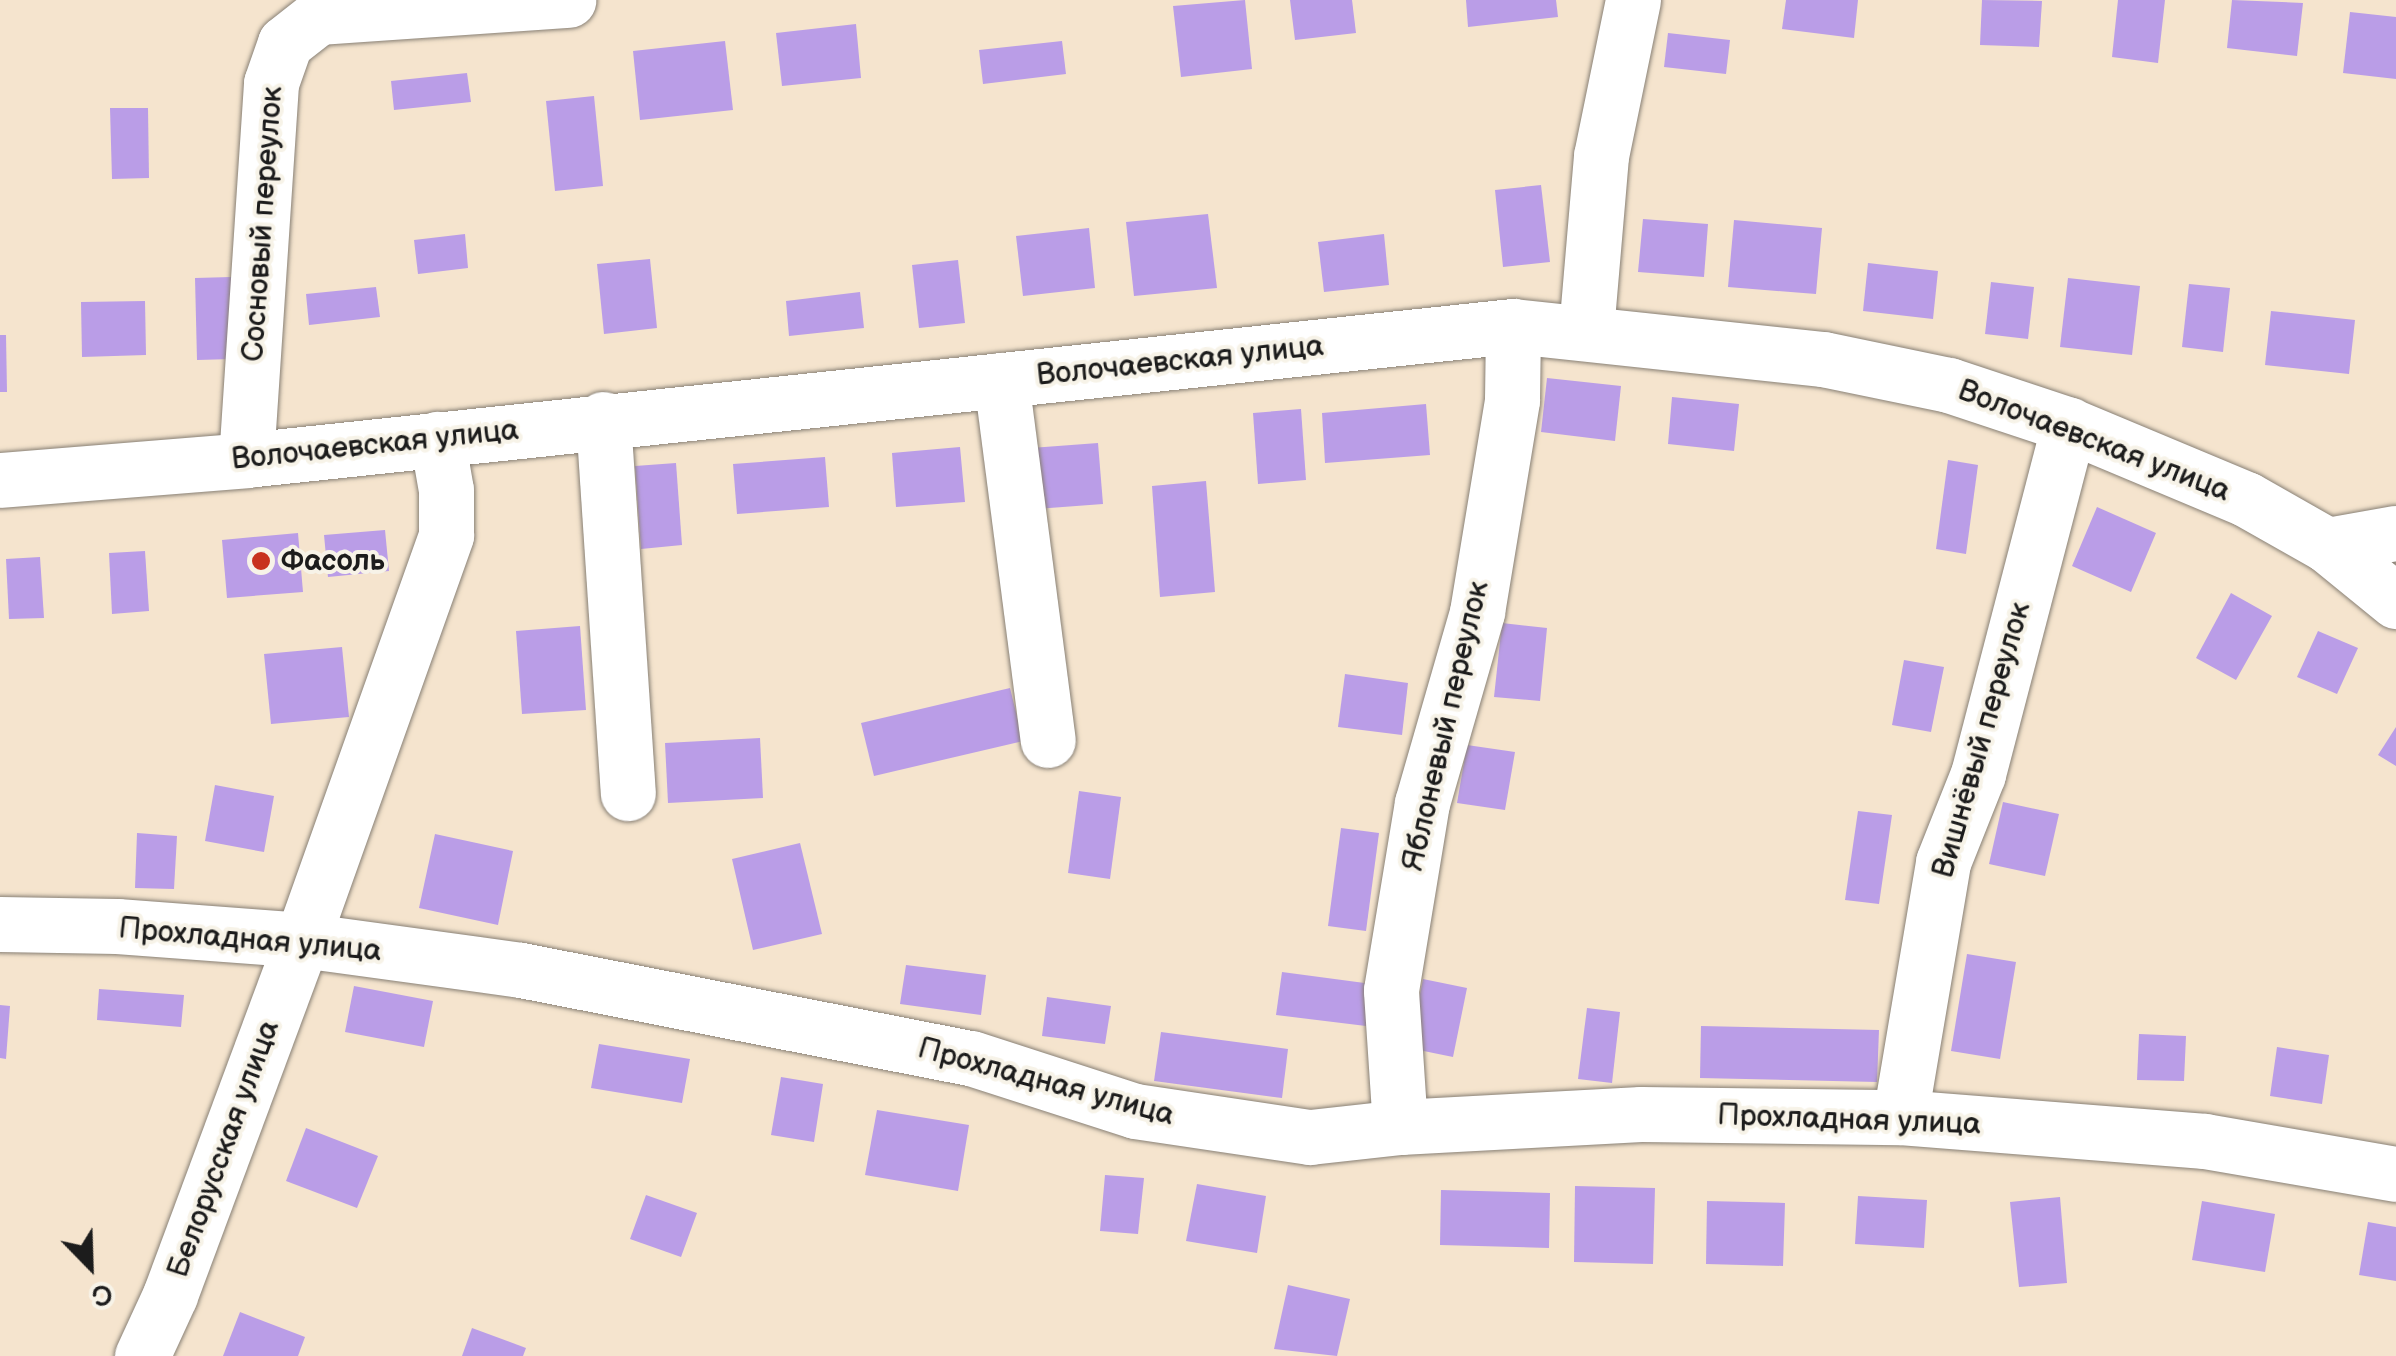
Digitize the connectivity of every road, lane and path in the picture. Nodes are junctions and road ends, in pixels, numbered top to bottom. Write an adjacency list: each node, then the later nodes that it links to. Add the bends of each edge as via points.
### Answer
1 (568, 0): 9 (street, Сосновый переулок, via 318,17 284,43 271,83)
2 (1632, 0): 4 (street, via 1601,156)
3 (1513, 326): 4 (street, Волочаевская улица); 5 (street, Волочаевская улица); 19 (street, Яблоневый переулок, via 1512,400 1477,612 1422,803 1391,990)
4 (1586, 331): 7 (street, Волочаевская улица, via 1823,359 1949,385)
5 (1000, 380): 6 (street, Волочаевская улица); 14 (street)
6 (603, 419): 8 (street, Волочаевская улица); 15 (street)
7 (2070, 425): 12 (street, Волочаевская улица, via 2246,498); 18 (street, Вишнёвый переулок, via 1978,774 1943,862)
8 (437, 439): 9 (street, Волочаевская улица); 17 (street, Белорусская улица, via 446,535)
9 (246, 460): 10 (street, Волочаевская улица)
10 (0, 480)
11 (2396, 533): 12 (street)
12 (2327, 545): 13 (street, Волочаевская улица)
13 (2396, 601)
14 (1048, 740)
15 (628, 793)
16 (0, 924): 17 (street, Прохладная улица)
17 (302, 940): 19 (street, Прохладная улица, via 521,970 972,1058 1135,1110 1310,1137); 21 (street, Белорусская улица)
18 (1900, 1118): 19 (street, Прохладная улица, via 1641,1114); 20 (street, Прохладная улица, via 2204,1141)
19 (1400, 1127)
20 (2396, 1174)
21 (142, 1356)

